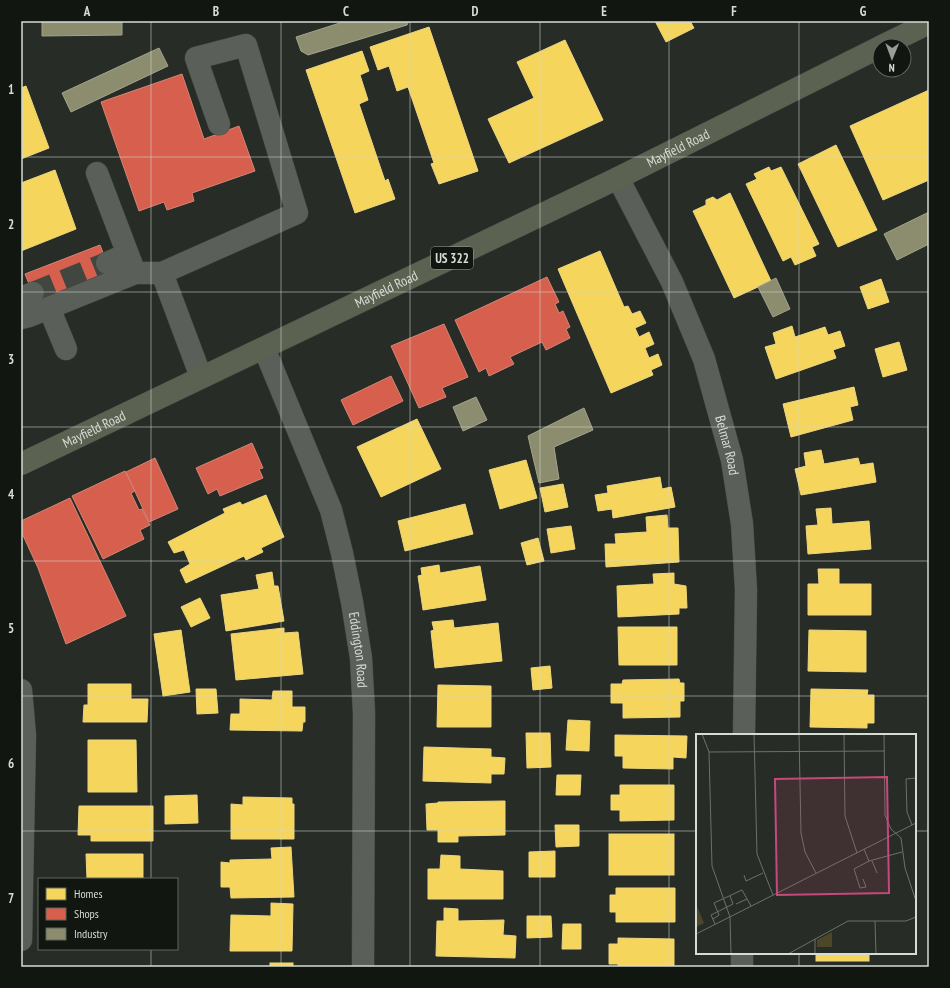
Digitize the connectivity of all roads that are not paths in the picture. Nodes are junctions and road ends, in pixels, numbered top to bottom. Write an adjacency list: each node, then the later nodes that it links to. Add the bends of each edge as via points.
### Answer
1 (929, 23): 2 (main road, Mayfield Road / US 322)
2 (898, 38)
3 (872, 51): 6 (main road, Mayfield Road / US 322)
4 (219, 124): 9 (street, via 196,58 246,45 297,214)
5 (97, 173): 8 (street)
6 (618, 178): 12 (main road, Mayfield Road / US 322); 17 (street, Belmar Road, via 672,282 704,358 732,460 742,524 746,590)
7 (107, 262): 8 (street)
8 (131, 264): 9 (street); 10 (street)
9 (162, 274): 14 (street)
10 (49, 308): 11 (street); 13 (street)
11 (21, 318)
12 (264, 348): 14 (main road, Mayfield Road / US 322); 20 (street, Eddington Road, via 331,510 342,552 361,658 364,713)
13 (66, 349)
14 (201, 377): 15 (main road, Mayfield Road / US 322)
15 (21, 464)
16 (21, 690): 18 (street, via 25,735)
17 (744, 734)
18 (21, 940)
19 (742, 954): 21 (street)
20 (363, 967)
21 (742, 967)

